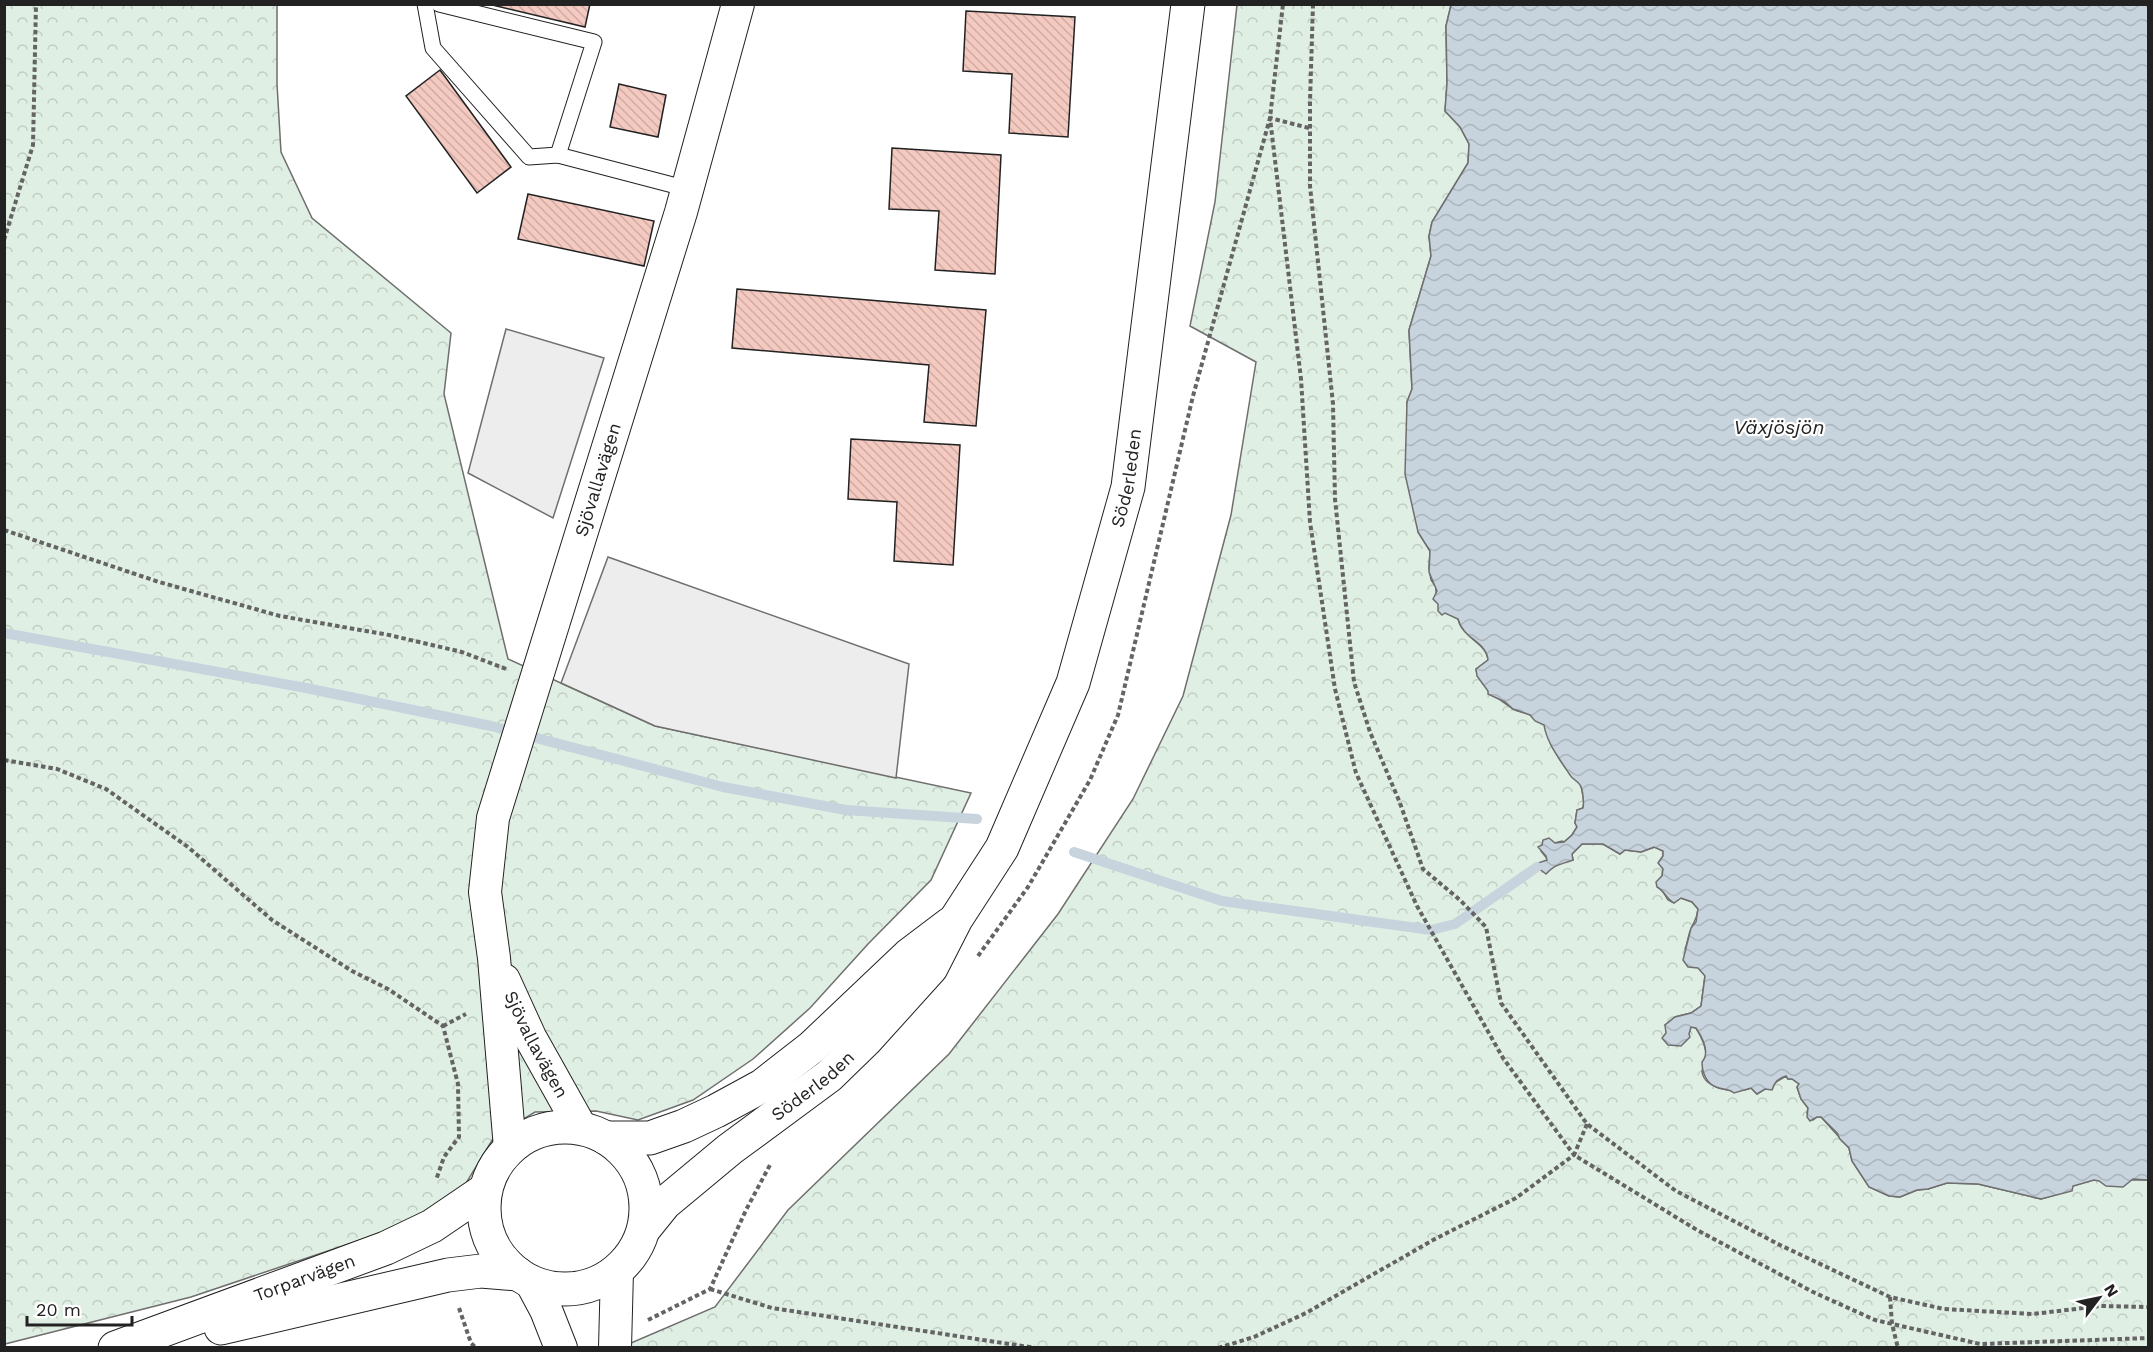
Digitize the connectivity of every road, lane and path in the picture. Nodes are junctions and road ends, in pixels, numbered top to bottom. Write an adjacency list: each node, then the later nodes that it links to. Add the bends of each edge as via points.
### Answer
1 (36, 4): 10 (path, via 33,145)
2 (425, 4): 8 (lane, via 433,48 529,157)
3 (439, 4): 8 (lane, via 594,42)
4 (738, 4): 9 (street, Sjövallavägen)
5 (1188, 4): 14 (street, Söderleden, via 1128,487 1073,683 1002,848)
6 (1313, 4): 7 (path)
7 (1310, 128): 16 (path, via 1310,186 1354,682 1423,869 1486,927 1501,1003); 19 (path, via 1270,118 1301,379 1310,522 1335,689 1356,773 1417,906 1503,1058)
8 (558, 155): 9 (lane)
9 (688, 189): 12 (street, Sjövallavägen)
10 (4, 240)
11 (4, 530): 12 (path, via 159,582 280,616 462,652)
12 (535, 681): 15 (street, Sjövallavägen, via 493,818 485,892)
13 (4, 760): 20 (path, via 57,769 106,789 188,847 272,920 443,1026 458,1084 459,1137 444,1157)
14 (956, 919): 17 (street, Söderleden, via 909,955 812,1047 762,1086 684,1126 650,1138); 22 (street, Söderleden, via 920,983 866,1040 829,1076 665,1203)
15 (494, 958): 17 (street, Sjövallavägen, via 530,1037); 18 (street, Sjövallavägen)
16 (1587, 1124): 19 (path); 26 (path, via 1676,1191)
17 (594, 1133): 18 (street, via 554,1127 537,1131); 22 (street, via 627,1155 640,1177 646,1203)
18 (510, 1148): 21 (street, via 490,1174)
19 (1574, 1155): 28 (path, via 1698,1230 1813,1292); 35 (path, via 1516,1198 1433,1240 1306,1313 1254,1337)
20 (433, 1188)
21 (485, 1190): 24 (street, via 483,1206 489,1237 496,1251); 30 (street, Torparvägen, via 432,1226 386,1248)
22 (644, 1229): 23 (street, via 634,1252)
23 (618, 1271): 24 (street, via 591,1286 576,1289 553,1289); 33 (street)
24 (524, 1278): 31 (street, Torparvägen, via 482,1271 448,1275); 32 (street, via 546,1310)
25 (710, 1289): 34 (path, via 771,1308)
26 (1890, 1297): 27 (path, via 1944,1309 2032,1314 2101,1306); 28 (path)
27 (2148, 1307)
28 (1892, 1324): 29 (path, via 1980,1344); 36 (path)
29 (2148, 1338)
30 (115, 1347)
31 (140, 1347)
32 (561, 1347)
33 (615, 1347)
34 (1036, 1347)
35 (1218, 1347)
36 (1898, 1347)

